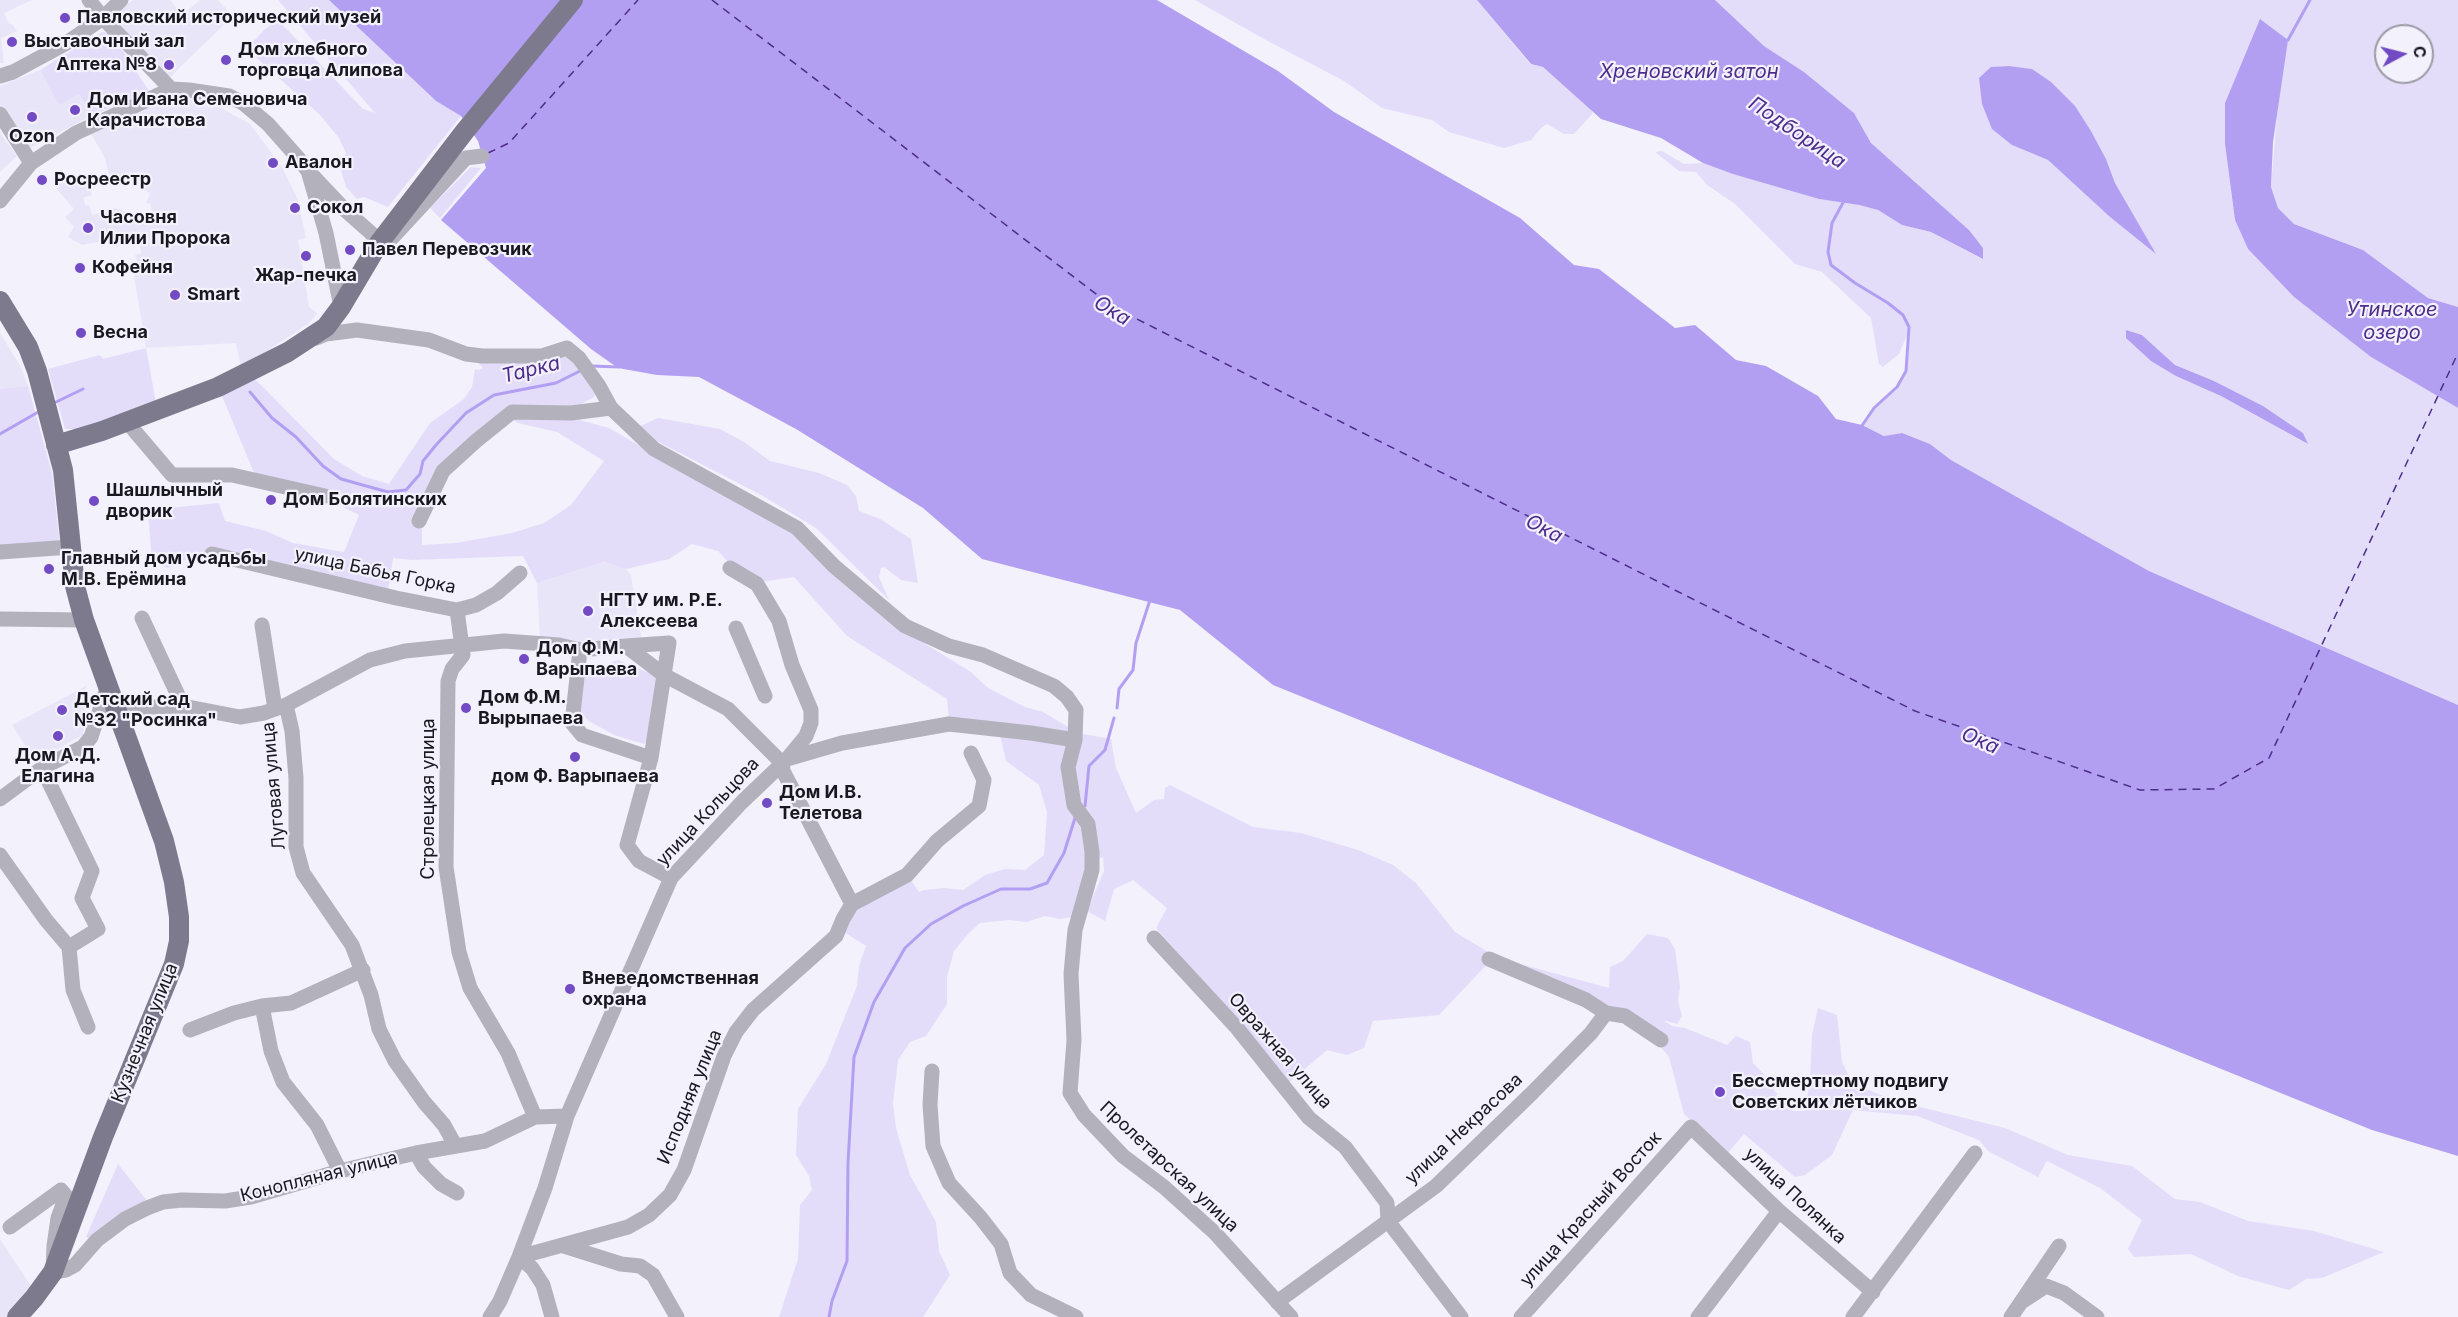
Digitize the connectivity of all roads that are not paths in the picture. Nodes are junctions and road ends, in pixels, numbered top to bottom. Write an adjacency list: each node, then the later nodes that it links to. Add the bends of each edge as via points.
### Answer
1 (89, 0): 4 (street)
2 (121, 0): 4 (street)
3 (573, 0): 12 (main road)
4 (103, 18): 5 (street, via 65,44); 6 (street)
5 (0, 76)
6 (171, 89): 9 (street, via 76,133); 10 (street, via 229,96 243,103 279,136)
7 (0, 114): 9 (street)
8 (482, 156): 12 (street, via 466,158 392,238)
9 (31, 163): 11 (street)
10 (308, 171): 12 (street); 14 (street)
11 (0, 201)
12 (378, 243): 14 (main road)
13 (0, 301): 18 (main road, Кузнечная улица, via 35,363)
14 (341, 307): 15 (main road, via 326,327)
15 (302, 344): 16 (street, via 326,334 357,330 429,340 466,354 542,356 567,348 579,358); 17 (main road, via 218,387)
16 (611, 408): 20 (street, via 571,413 513,412 443,471); 41 (street, Пролетарская улица, via 654,449 797,528 834,566 905,626 1054,686 1076,710)
17 (127, 422): 18 (main road); 19 (street, via 172,475 232,474)
18 (54, 436): 21 (main road, Кузнечная улица, via 63,470)
19 (325, 496)
20 (419, 521)
21 (71, 547): 22 (street); 29 (main road, Кузнечная улица)
22 (0, 552)
23 (212, 554): 26 (street, улица Бабья Горка)
24 (730, 568): 44 (street, улица Кольцова, via 756,584 779,621 811,710 806,736)
25 (520, 573): 26 (street, улица Бабья Горка, via 497,593)
26 (457, 610): 32 (street)
27 (142, 618): 38 (street)
28 (0, 619): 29 (street)
29 (84, 620): 36 (main road, Кузнечная улица)
30 (262, 625): 39 (street, Луговая улица)
31 (736, 628): 37 (street)
32 (463, 645): 34 (street, via 524,642); 39 (street, via 405,651 369,660); 61 (street, Стрелецкая улица, via 463,656 448,681 446,867 457,942 470,988 508,1053)
33 (626, 646): 34 (street); 35 (street); 35 (street, via 669,643)
34 (580, 650): 43 (street, via 572,723 582,735)
35 (664, 675): 43 (street); 44 (street, via 728,709)
36 (108, 685): 40 (main road, Кузнечная улица); 45 (street, via 91,737 83,747)
37 (765, 696)
38 (183, 706): 39 (street, via 240,717); 40 (street)
39 (280, 707): 53 (street, Луговая улица, via 292,731 296,847 303,873 352,945)
40 (116, 708): 74 (main road, Кузнечная улица, via 164,841 174,882 179,941 174,964)
41 (1075, 740): 44 (street, улица Кольцова, via 948,724 842,743); 77 (street, Пролетарская улица, via 1068,767 1074,805 1088,825 1092,870 1075,930 1070,1093 1084,1115 1123,1156 1215,1233)
42 (971, 753): 49 (street, via 984,780 979,806 937,841 907,875)
43 (651, 758): 48 (street, via 627,845 639,861)
44 (784, 761): 48 (street, улица Кольцова); 49 (street, via 783,771)
45 (42, 768): 46 (street); 51 (street, via 92,871 82,898 98,929)
46 (0, 799)
47 (0, 855): 51 (street)
48 (670, 878): 60 (street, улица Кольцова)
49 (852, 904): 71 (street, Исподняя улица, via 836,936 753,1010 736,1032 684,1170 670,1195 649,1215 628,1227)
50 (1154, 938): 69 (street, Овражная улица, via 1237,1028 1309,1118 1345,1147 1387,1203)
51 (69, 947): 56 (street, via 73,990)
52 (1489, 959): 55 (street, via 1586,1000)
53 (363, 970): 54 (street, via 291,1003); 63 (street, Луговая улица, via 379,1029 395,1060)
54 (262, 1006): 57 (street); 66 (street, via 271,1051 283,1082 317,1125)
55 (1606, 1013): 58 (street, via 1625,1016); 69 (street, улица Некрасова, via 1532,1094 1444,1178)
56 (88, 1027)
57 (190, 1030)
58 (1661, 1040)
59 (932, 1071): 82 (street, via 933,1146 949,1183 1001,1244 1011,1273 1031,1295)
60 (567, 1116): 61 (street, Конопляная улица); 73 (street, улица Кольцова)
61 (535, 1117): 63 (street, Конопляная улица, via 484,1141)
62 (1691, 1127): 68 (street, улица Полянка); 85 (street, улица Красный Восток)
63 (455, 1145): 64 (street, Конопляная улица)
64 (416, 1153): 66 (street, Конопляная улица); 67 (street, via 441,1184)
65 (1975, 1153): 75 (street)
66 (340, 1171): 74 (street, Конопляная улица, via 251,1197 182,1200 147,1208 97,1240 75,1265)
67 (457, 1193)
68 (1779, 1211): 75 (street, улица Полянка); 86 (street)
69 (1388, 1221): 77 (street, улица Некрасова); 84 (street)
70 (10, 1227): 74 (street, via 61,1190 66,1196 58,1218)
71 (564, 1246): 73 (street, Исподняя улица); 81 (street, via 640,1266 653,1275)
72 (2059, 1246): 76 (street)
73 (519, 1257): 79 (street, улица Кольцова); 80 (street, via 543,1285)
74 (53, 1272): 78 (main road, Кузнечная улица)
75 (1873, 1292): 87 (street)
76 (2023, 1301): 88 (street); 89 (street, via 2046,1286 2064,1293)
77 (1277, 1302): 83 (street, Пролетарская улица)
78 (17, 1317)
79 (490, 1317)
80 (552, 1317)
81 (677, 1317)
82 (1076, 1317)
83 (1291, 1317)
84 (1461, 1317)
85 (1521, 1317)
86 (1698, 1317)
87 (1853, 1317)
88 (2011, 1317)
89 (2097, 1317)

